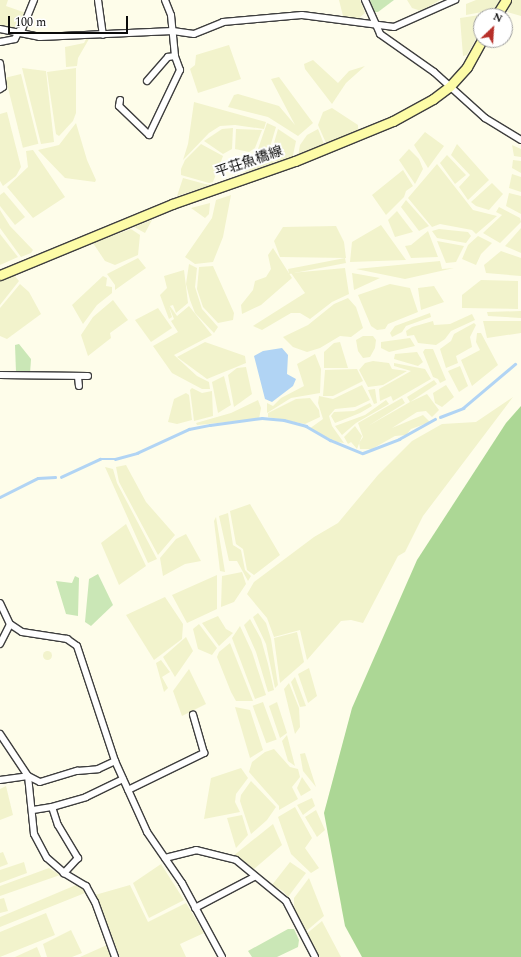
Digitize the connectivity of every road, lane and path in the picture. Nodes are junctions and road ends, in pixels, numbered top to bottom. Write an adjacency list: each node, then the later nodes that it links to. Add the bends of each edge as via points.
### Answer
1 (34, 0): 9 (street)
2 (98, 0): 10 (street)
3 (165, 0): 8 (street)
4 (365, 0): 6 (street)
5 (455, 0): 6 (street, via 394,27)
6 (375, 26): 8 (street, via 302,15 223,22 194,34); 16 (street, via 380,34)
7 (0, 29): 9 (street)
8 (173, 31): 10 (street); 13 (street)
9 (20, 32): 10 (street, via 40,37); 11 (street, via 15,39)
10 (103, 35)
11 (0, 42)
12 (478, 48): 16 (main road, 平荘魚橋線, via 467,67)
13 (175, 56): 15 (street, via 168,57); 18 (street, via 180,70 149,135 119,106)
14 (0, 63): 17 (street, via 3,87)
15 (147, 81)
16 (450, 86): 19 (street, via 485,118); 20 (main road, 平荘魚橋線, via 433,100 374,129 272,170 172,204)
17 (0, 89)
18 (120, 100)
19 (521, 140)
20 (0, 275)
21 (0, 375): 23 (street)
22 (88, 376): 23 (street)
23 (78, 377): 24 (street)
24 (79, 386)
25 (0, 603): 26 (street)
26 (10, 624): 27 (street); 30 (street, via 22,632 67,639 77,646)
27 (0, 644)
28 (192, 715): 34 (street, via 204,753)
29 (0, 734): 31 (street)
30 (115, 761): 31 (street, via 98,769 77,771 40,782); 32 (street)
31 (28, 776): 33 (street); 36 (street)
32 (123, 779): 34 (street); 35 (street, via 86,797)
33 (0, 780)
34 (128, 790): 37 (street, via 147,832)
35 (52, 808): 36 (street); 38 (street, via 58,825 78,858)
36 (32, 810): 38 (street, via 34,834 47,858)
37 (165, 858): 39 (street, via 196,850 236,860); 40 (street)
38 (64, 873): 41 (street, via 86,886)
39 (254, 877): 40 (street); 43 (street, via 286,901)
40 (195, 908): 42 (street)
41 (115, 957)
42 (222, 957)
43 (315, 957)

